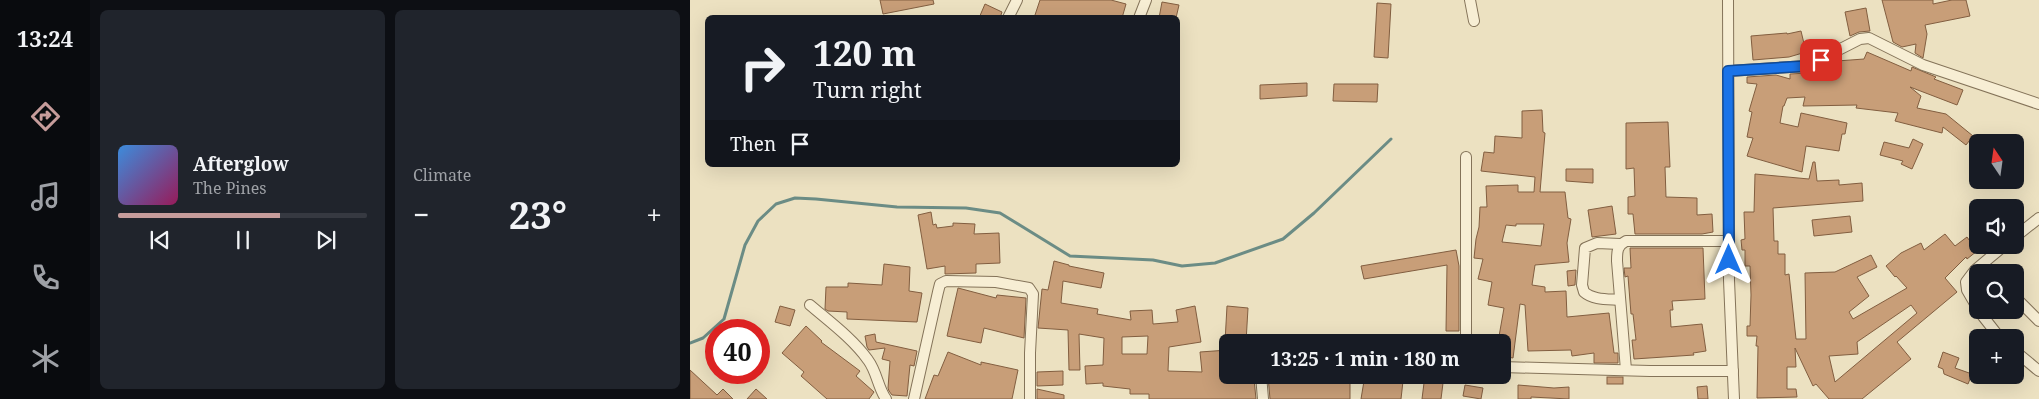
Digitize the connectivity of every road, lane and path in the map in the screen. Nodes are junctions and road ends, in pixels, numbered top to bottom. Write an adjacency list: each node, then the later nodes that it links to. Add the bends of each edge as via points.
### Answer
1 (1017, 0): 5 (street)
2 (1146, 0): 6 (street)
3 (1470, 0): 7 (street)
4 (1728, 4): 8 (street)
5 (1010, 15)
6 (1140, 15)
7 (1474, 21)
8 (1728, 71): 9 (street, via 1807,66 1860,39 1869,38 1923,65); 13 (street)
9 (2039, 104)
10 (1466, 157): 25 (street)
11 (2039, 218): 12 (street)
12 (2024, 230)
13 (1729, 241): 14 (street, via 1626,241); 29 (street)
14 (1620, 244): 19 (street, via 1617,261); 19 (street, via 1597,243 1585,248 1582,285 1588,295)
15 (1994, 254): 16 (street)
16 (1982, 264)
17 (1969, 278): 18 (street, via 1966,282)
18 (1969, 293)
19 (1620, 300): 28 (street)
20 (810, 305): 32 (street, via 868,360)
21 (2024, 306): 23 (street)
22 (1986, 319): 24 (street)
23 (2039, 322)
24 (1993, 329)
25 (1466, 334)
26 (2024, 358): 30 (street)
27 (1511, 367): 28 (street)
28 (1626, 370): 29 (street)
29 (1733, 371): 36 (street)
30 (2039, 371)
31 (1262, 384): 35 (street)
32 (886, 399)
33 (914, 399): 34 (street, via 940,284 946,281 996,282 1029,288 1033,294)
34 (1030, 399)
35 (1263, 399)
36 (1734, 399)

